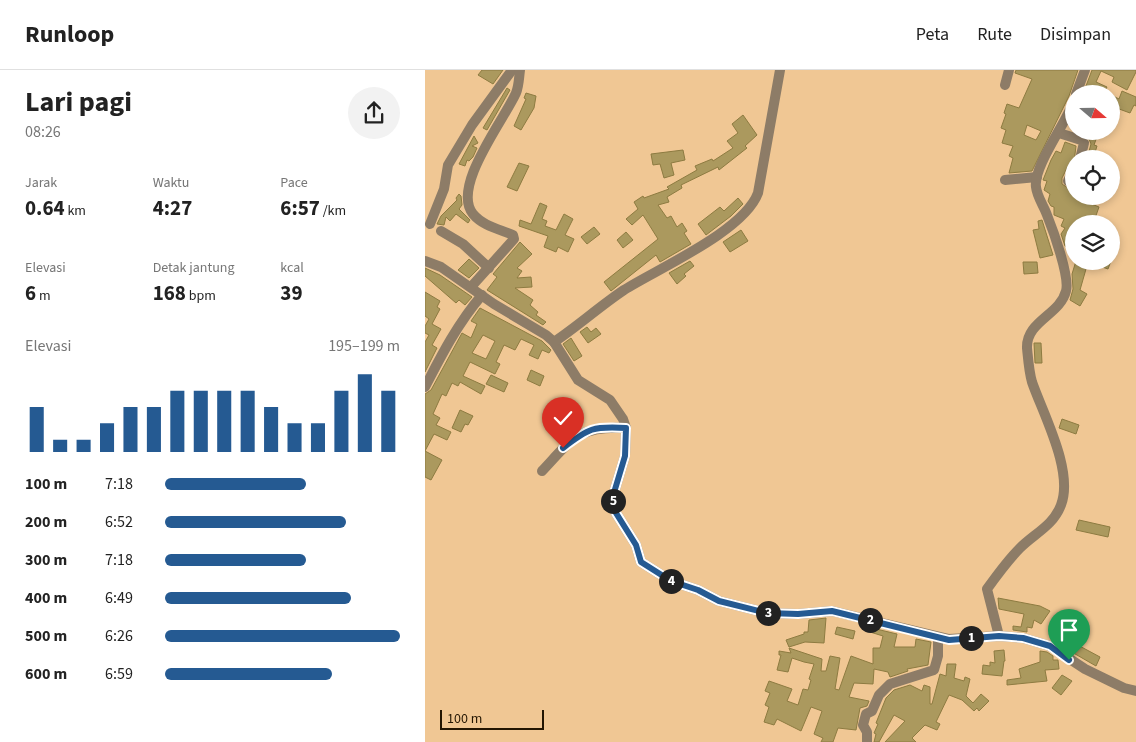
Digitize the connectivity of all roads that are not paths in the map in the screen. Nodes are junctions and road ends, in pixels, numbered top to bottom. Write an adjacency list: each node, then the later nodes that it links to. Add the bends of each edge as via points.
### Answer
1 (512, 70): 13 (street, via 448,165 444,189)
2 (520, 70): 16 (street, via 517,90 472,174 467,191 467,206 473,215 515,237)
3 (780, 70): 19 (street, via 758,193 751,207 741,218 683,257 624,290)
4 (1009, 70): 6 (street)
5 (1085, 70): 7 (street)
6 (1005, 85)
7 (1079, 85)
8 (1065, 120): 9 (street)
9 (1059, 133): 10 (street, via 1081,140); 11 (street)
10 (1081, 150)
11 (1037, 177): 12 (street); 23 (street, via 1035,186 1067,278 1063,298 1029,333 1027,348 1032,381 1044,408 1064,476 1063,491 1061,504 1047,527 1021,547 987,589)
12 (1005, 180)
13 (430, 224)
14 (441, 231): 16 (street, via 463,244)
15 (425, 261): 17 (street, via 441,267)
16 (489, 268): 17 (street)
17 (471, 287): 18 (street)
18 (482, 295): 19 (street); 20 (street, via 460,323)
19 (553, 342): 21 (street, via 578,380 611,400)
20 (425, 387)
21 (626, 428): 22 (street, via 585,430); 24 (street, via 625,456 613,496 616,513 636,545 641,562 671,581 719,601 767,613 832,611)
22 (542, 472)
23 (999, 636): 24 (street, via 949,640); 25 (street, via 1023,638 1050,646 1085,669)
24 (938, 637): 26 (street, via 934,670 890,684 879,695 872,711 866,714 863,725)
25 (1136, 691)
26 (867, 742)

